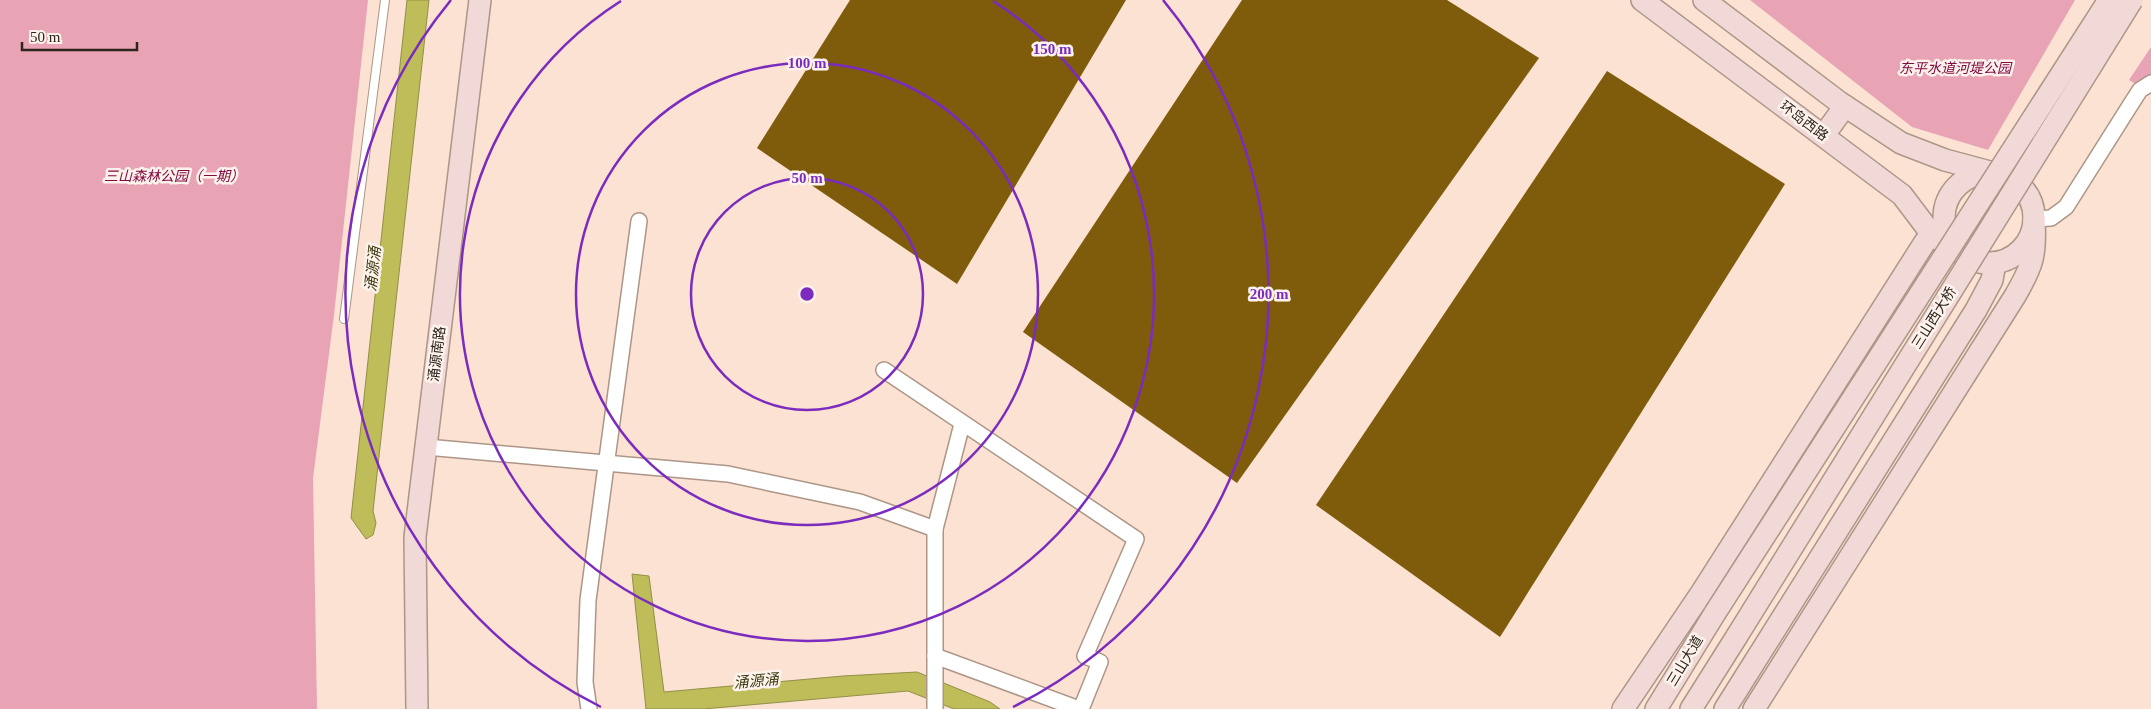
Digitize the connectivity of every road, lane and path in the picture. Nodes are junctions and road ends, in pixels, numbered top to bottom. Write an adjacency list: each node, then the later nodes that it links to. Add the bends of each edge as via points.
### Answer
1 (385, 0): 16 (lane)
2 (465, 0): 25 (main road, 涌源南路, via 407,524 401,616)
3 (480, 0): 19 (main road, 涌源南路)
4 (1642, 0): 10 (main road, 环岛西路)
5 (1704, 0): 9 (main road)
6 (2108, 0): 22 (main road, 三山西大桥, bridge)
7 (2132, 0): 31 (main road, 三山西大桥, bridge)
8 (2151, 83): 12 (street, via 2140,90 2066,207 2051,218)
9 (1845, 106): 10 (main road); 11 (main road, via 1901,143 1945,160)
10 (1824, 135): 14 (main road, 环岛西路, via 1902,195)
11 (2001, 174): 12 (main road, via 2025,191); 14 (main road, via 1972,176 1959,184 1949,195)
12 (2034, 219): 15 (main road, via 2024,247 2013,257); 33 (main road, via 2036,247 2015,296)
13 (639, 221): 20 (street)
14 (1938, 229): 15 (main road, 环岛西路, via 1957,251 1970,260); 29 (main road, via 1912,262)
15 (1995, 263): 32 (main road, via 1992,280 1976,310)
16 (344, 319)
17 (884, 370): 18 (street)
18 (962, 424): 21 (street); 28 (street, via 1136,539 1085,656 1100,662)
19 (426, 447): 20 (street); 26 (main road, 涌源南路, via 415,537)
20 (606, 463): 21 (street, via 728,474 860,502); 27 (street, via 588,600 586,682)
21 (935, 529): 23 (street)
22 (1715, 613): 30 (main road, 三山大道)
23 (935, 656): 24 (street); 28 (street)
24 (935, 708)
25 (406, 709)
26 (417, 709)
27 (589, 709)
28 (1080, 709)
29 (1624, 709)
30 (1656, 709)
31 (1691, 709)
32 (1725, 709)
33 (1754, 709)

